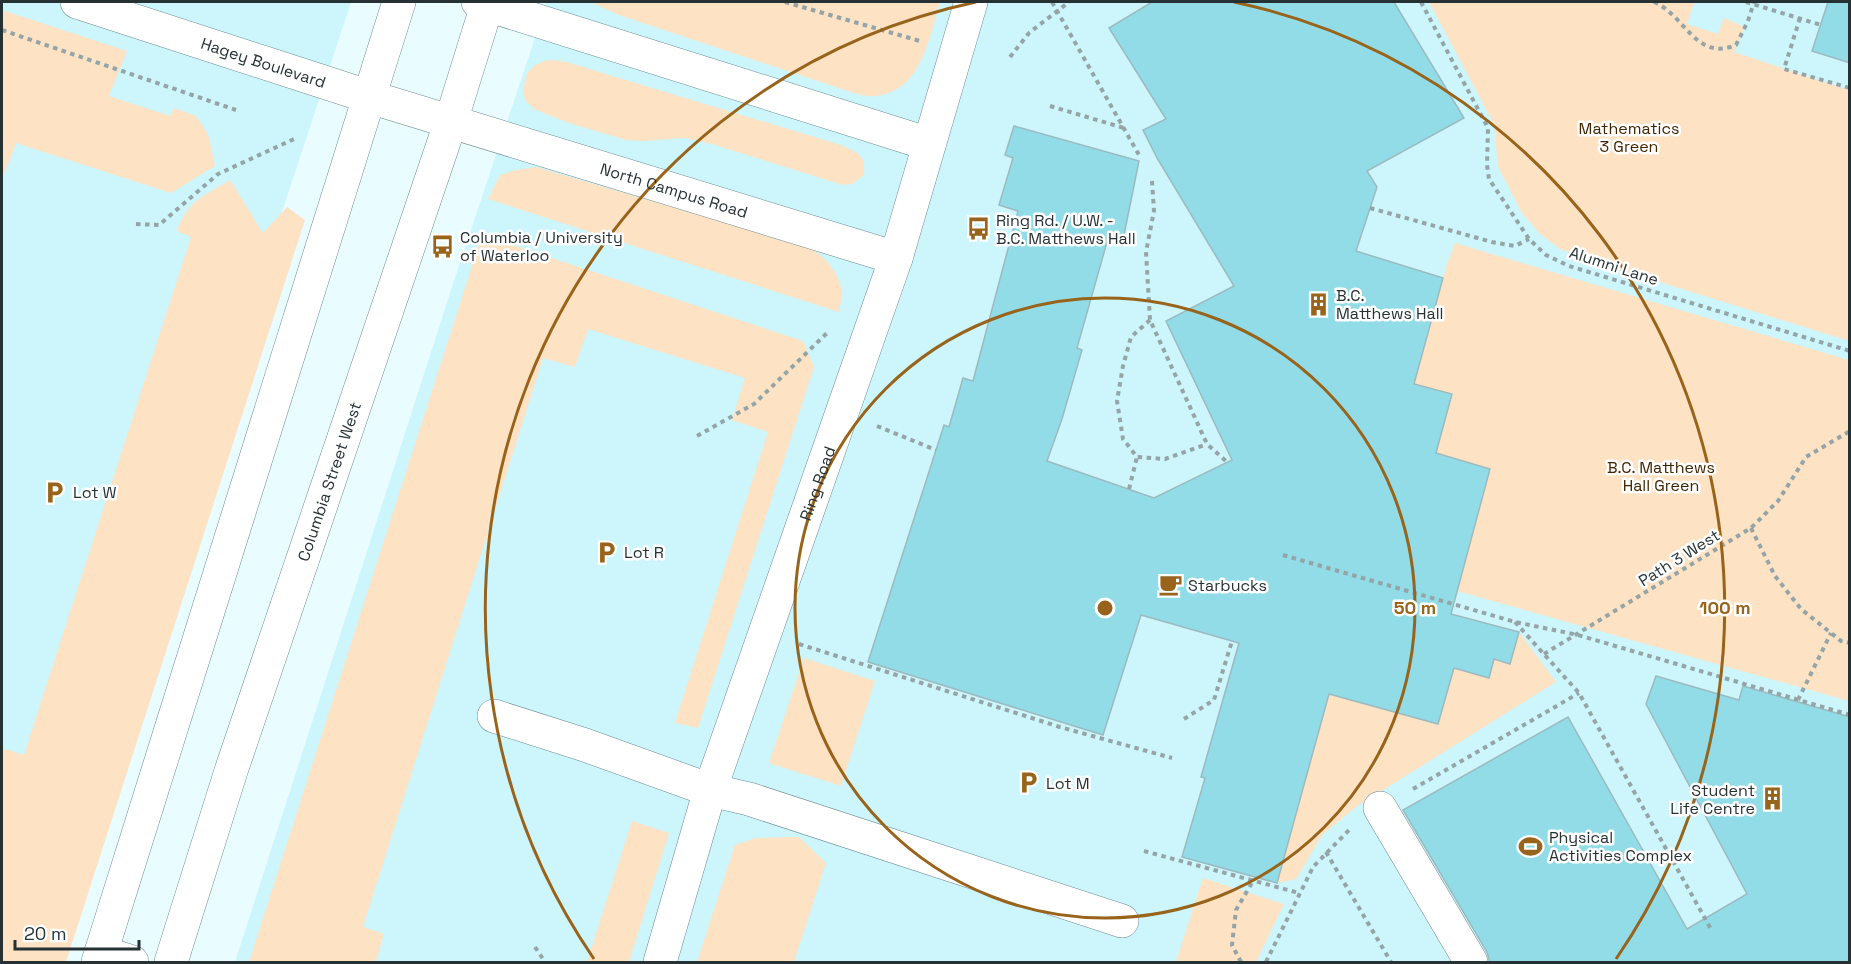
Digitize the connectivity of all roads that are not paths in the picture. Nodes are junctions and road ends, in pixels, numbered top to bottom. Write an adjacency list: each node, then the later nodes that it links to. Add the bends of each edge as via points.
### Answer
1 (77, 2): 5 (street, Hagey Boulevard)
2 (399, 2): 5 (street)
3 (484, 2): 6 (street, Columbia Street West); 7 (street)
4 (971, 2): 7 (street, Ring Road)
5 (370, 97): 6 (street, Hagey Boulevard); 13 (street)
6 (451, 121): 8 (street, North Campus Road); 15 (street, Columbia Street West, via 231,771)
7 (929, 144): 8 (street, Ring Road)
8 (896, 258): 10 (street, Ring Road)
9 (494, 716): 10 (street)
10 (710, 789): 12 (street); 16 (street, Ring Road)
11 (1380, 808): 17 (street)
12 (1122, 921)
13 (100, 958): 14 (street)
14 (132, 963)
15 (171, 963)
16 (660, 963)
17 (1471, 963)

